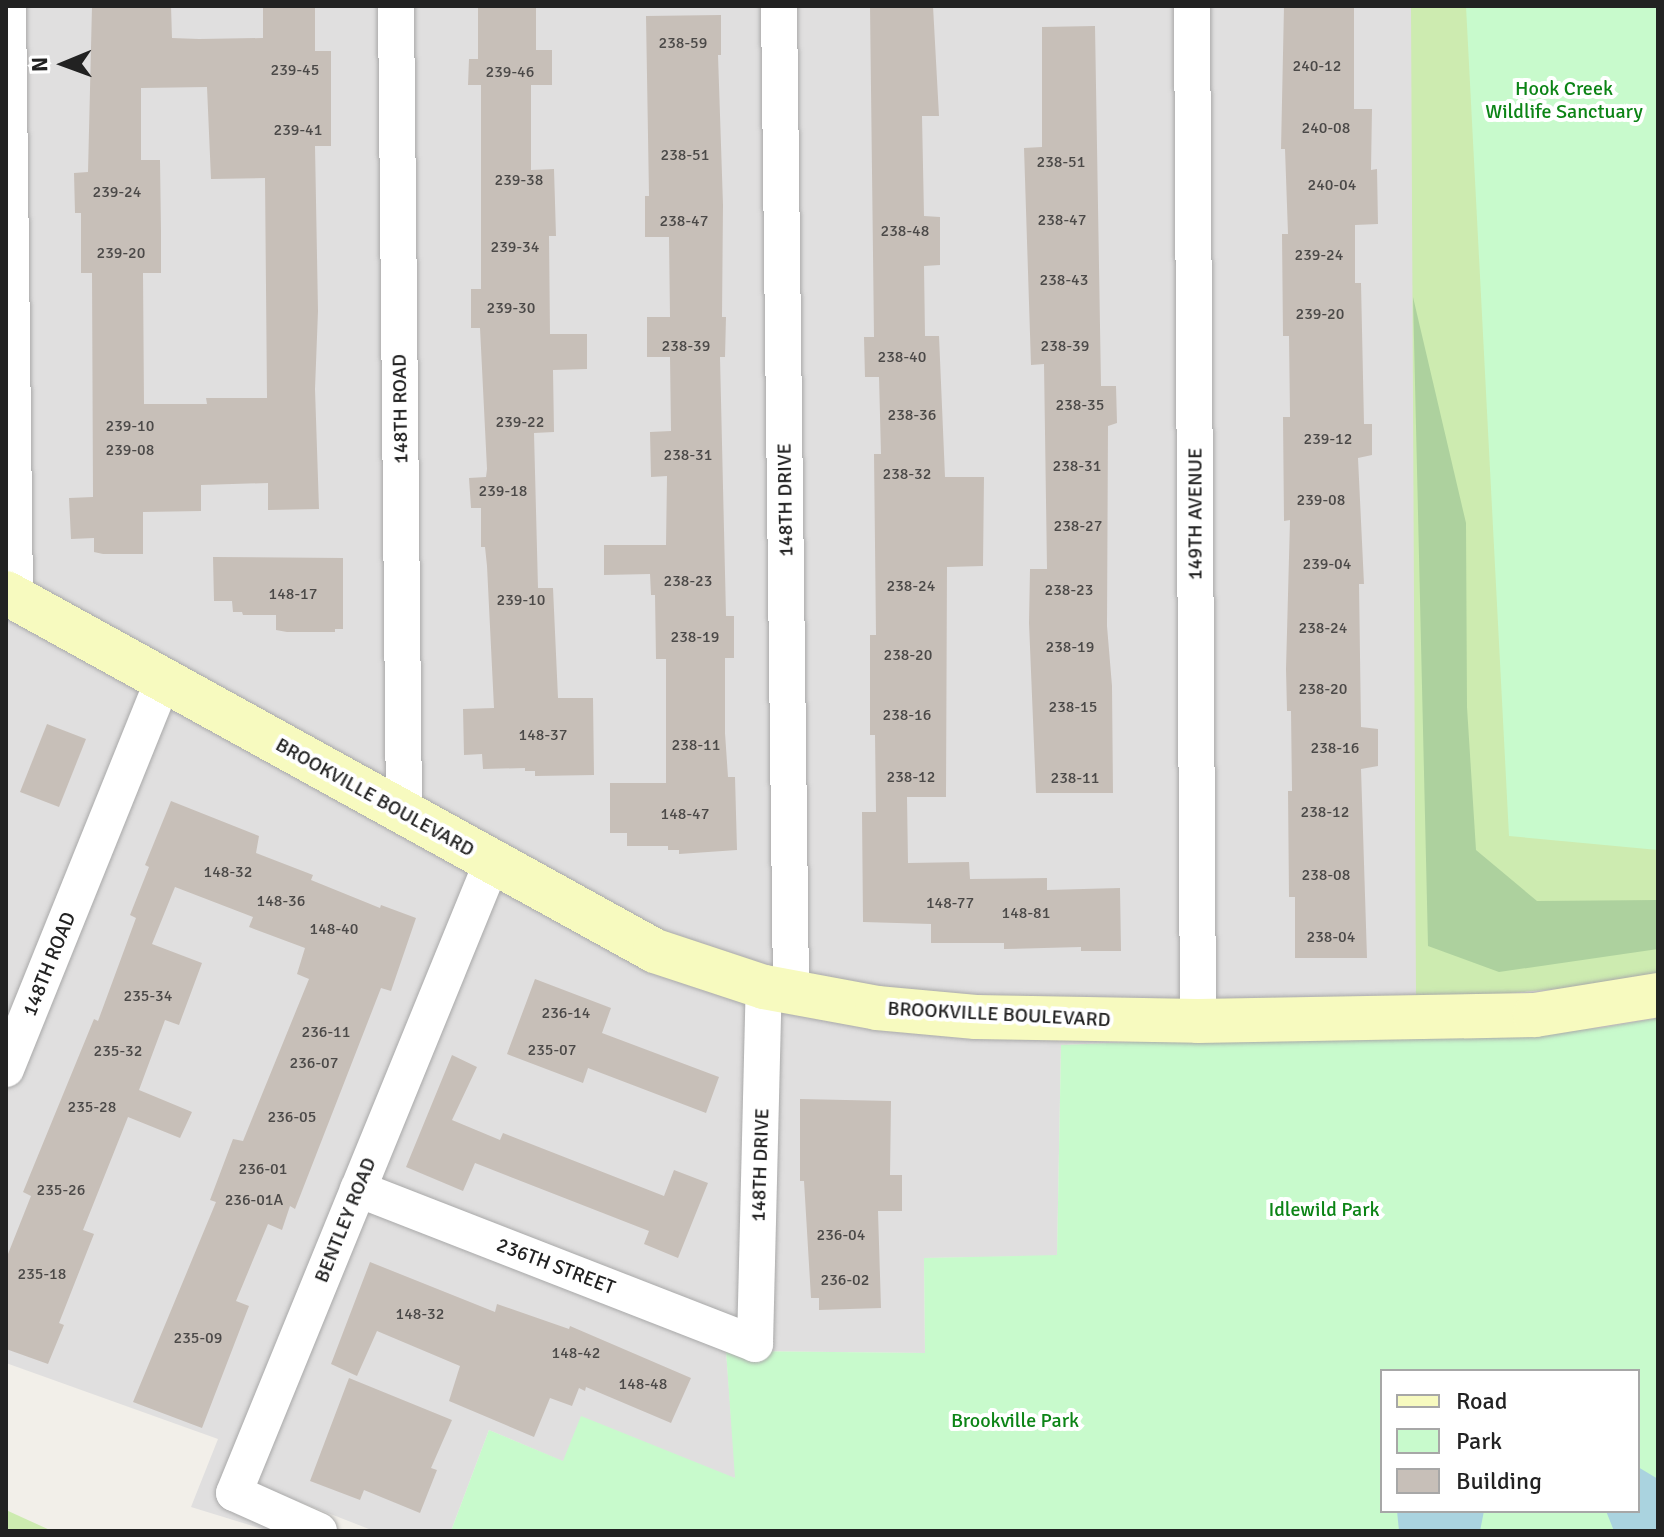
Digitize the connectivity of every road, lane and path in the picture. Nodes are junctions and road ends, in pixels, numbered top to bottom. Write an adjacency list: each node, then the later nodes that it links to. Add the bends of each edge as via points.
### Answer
1 (8, 6): 5 (street)
2 (396, 6): 7 (street, 148TH ROAD)
3 (779, 6): 9 (street, 148TH DRIVE)
4 (1192, 6): 11 (street, 149TH AVENUE)
5 (10, 596): 6 (street, BROOKVILLE BOULEVARD)
6 (163, 681): 7 (street, BROOKVILLE BOULEVARD); 12 (street, 148TH ROAD)
7 (404, 813): 8 (street, BROOKVILLE BOULEVARD)
8 (492, 862): 9 (street, BROOKVILLE BOULEVARD, via 655,951); 13 (street, BENTLEY ROAD)
9 (778, 990): 11 (street, BROOKVILLE BOULEVARD, via 877,1008 976,1017); 14 (street, 148TH DRIVE)
10 (1658, 995): 11 (street, BROOKVILLE BOULEVARD, via 1535,1015)
11 (1198, 1021)
12 (6, 1069)
13 (358, 1189): 14 (street, 236TH STREET); 15 (street, BENTLEY ROAD, via 234,1493)
14 (755, 1344)
15 (319, 1531)

